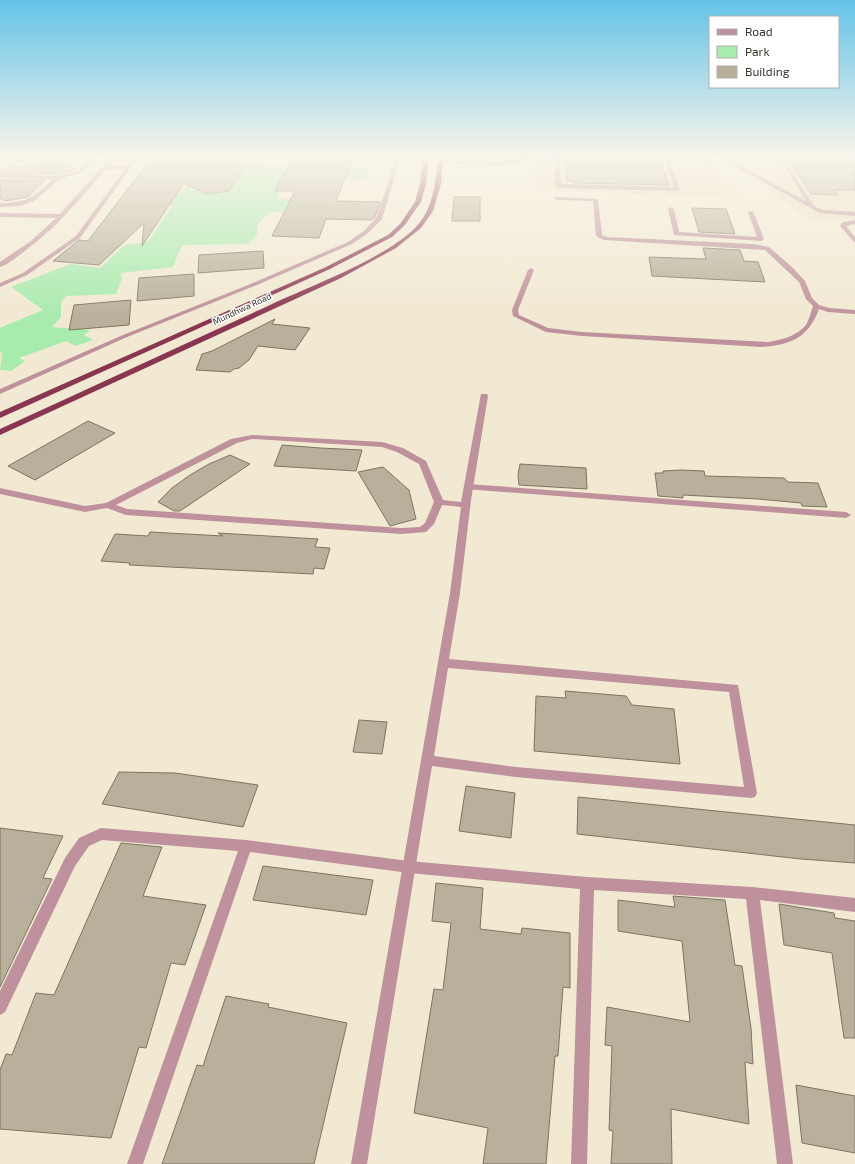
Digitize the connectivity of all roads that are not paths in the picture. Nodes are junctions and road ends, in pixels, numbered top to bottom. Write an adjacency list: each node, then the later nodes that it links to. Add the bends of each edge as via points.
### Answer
1 (67, 210): 12 (street)
2 (98, 210): 19 (street, via 78,237 25,274)
3 (382, 210): 24 (street, via 379,219 350,243 125,336)
4 (412, 210): 22 (highway, Mundhwa Road, via 390,236 328,268)
5 (429, 210): 23 (highway, Mundhwa Road, via 419,227 406,239 342,274)
6 (597, 210): 16 (street, via 599,236 606,239)
7 (671, 210): 14 (street, via 676,234)
8 (819, 210): 10 (street)
9 (751, 212): 14 (street)
10 (855, 214)
11 (1, 216): 12 (street)
12 (62, 216): 17 (street, via 31,245)
13 (855, 222): 15 (street, via 845,223 843,226)
14 (761, 239): 16 (street)
15 (855, 241)
16 (767, 248): 20 (street, via 802,281 809,299)
17 (0, 264)
18 (531, 270): 20 (street, via 515,310 516,316 546,330 761,345 778,344 791,339 809,325)
19 (0, 285)
20 (817, 306): 21 (street, via 828,310)
21 (855, 312)
22 (100, 370): 23 (highway); 26 (highway, Mundhwa Road)
23 (115, 379): 27 (highway, Mundhwa Road)
24 (0, 392)
25 (484, 396): 28 (street)
26 (0, 415)
27 (0, 432)
28 (468, 487): 32 (street); 33 (street)
29 (0, 491): 31 (street, via 84,508)
30 (439, 502): 31 (street, via 430,524 423,530 401,531 126,512); 31 (street, via 423,463 400,450 382,445 252,437 234,441); 32 (street)
31 (108, 505)
32 (465, 505): 34 (street, via 455,593)
33 (846, 515)
34 (443, 663): 35 (street); 35 (street, via 734,688 751,793 516,772)
35 (426, 760): 37 (street)
36 (246, 846): 37 (street); 41 (street, via 101,834 84,842 70,862); 42 (street)
37 (409, 867): 38 (street); 43 (street)
38 (588, 883): 39 (street); 44 (street)
39 (752, 893): 40 (street); 45 (street)
40 (855, 905)
41 (0, 1007)
42 (135, 1164)
43 (359, 1164)
44 (579, 1164)
45 (785, 1164)

